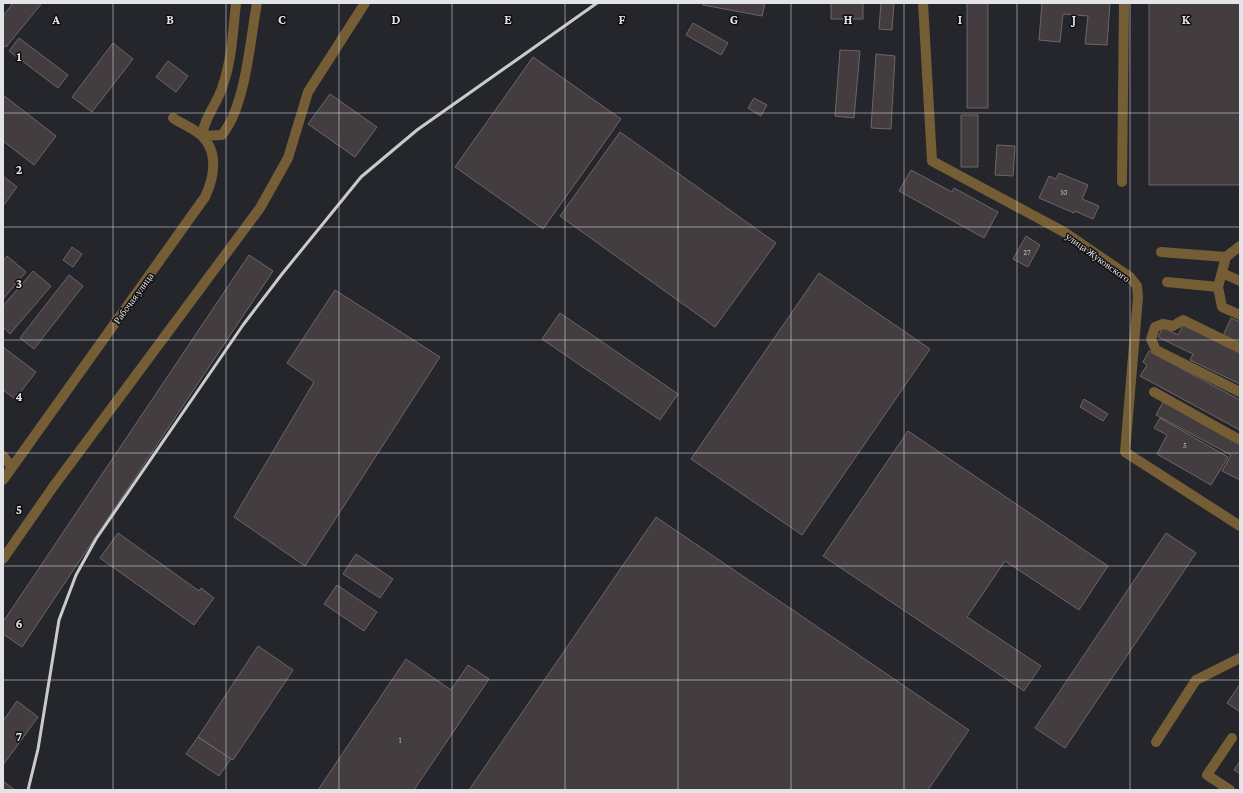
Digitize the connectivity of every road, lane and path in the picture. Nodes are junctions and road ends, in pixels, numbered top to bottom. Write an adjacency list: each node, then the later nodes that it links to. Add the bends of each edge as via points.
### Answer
1 (236, 3): 7 (street, via 229,63 223,86 203,125)
2 (257, 3): 7 (street, via 251,47 229,126 222,135)
3 (365, 3): 25 (street, via 308,92 288,158 260,208 53,487)
4 (923, 3): 24 (street, улица Жуковского, via 932,161 1064,232 1130,277 1137,286 1138,297 1126,452)
5 (1124, 3): 8 (street)
6 (173, 118): 7 (street)
7 (202, 136): 22 (street, Рабочая улица, via 209,147 214,167 205,197)
8 (1122, 182)
9 (1240, 246): 11 (street)
10 (1161, 252): 11 (street)
11 (1226, 257): 12 (street)
12 (1222, 273): 13 (street); 15 (street)
13 (1240, 281)
14 (1167, 282): 15 (street)
15 (1218, 287): 16 (street, via 1222,306)
16 (1240, 315)
17 (1240, 348): 19 (street, via 1183,320 1173,326 1163,324 1155,327 1152,339 1156,350)
18 (1154, 392): 20 (street)
19 (1240, 392)
20 (1240, 440)
21 (3, 456): 22 (street)
22 (12, 467): 23 (street, Рабочая улица)
23 (3, 480)
24 (1240, 526)
25 (3, 559)
26 (1240, 658): 28 (street, via 1196,680)
27 (1232, 738): 29 (street, via 1207,775)
28 (1156, 742)
29 (1230, 790)

